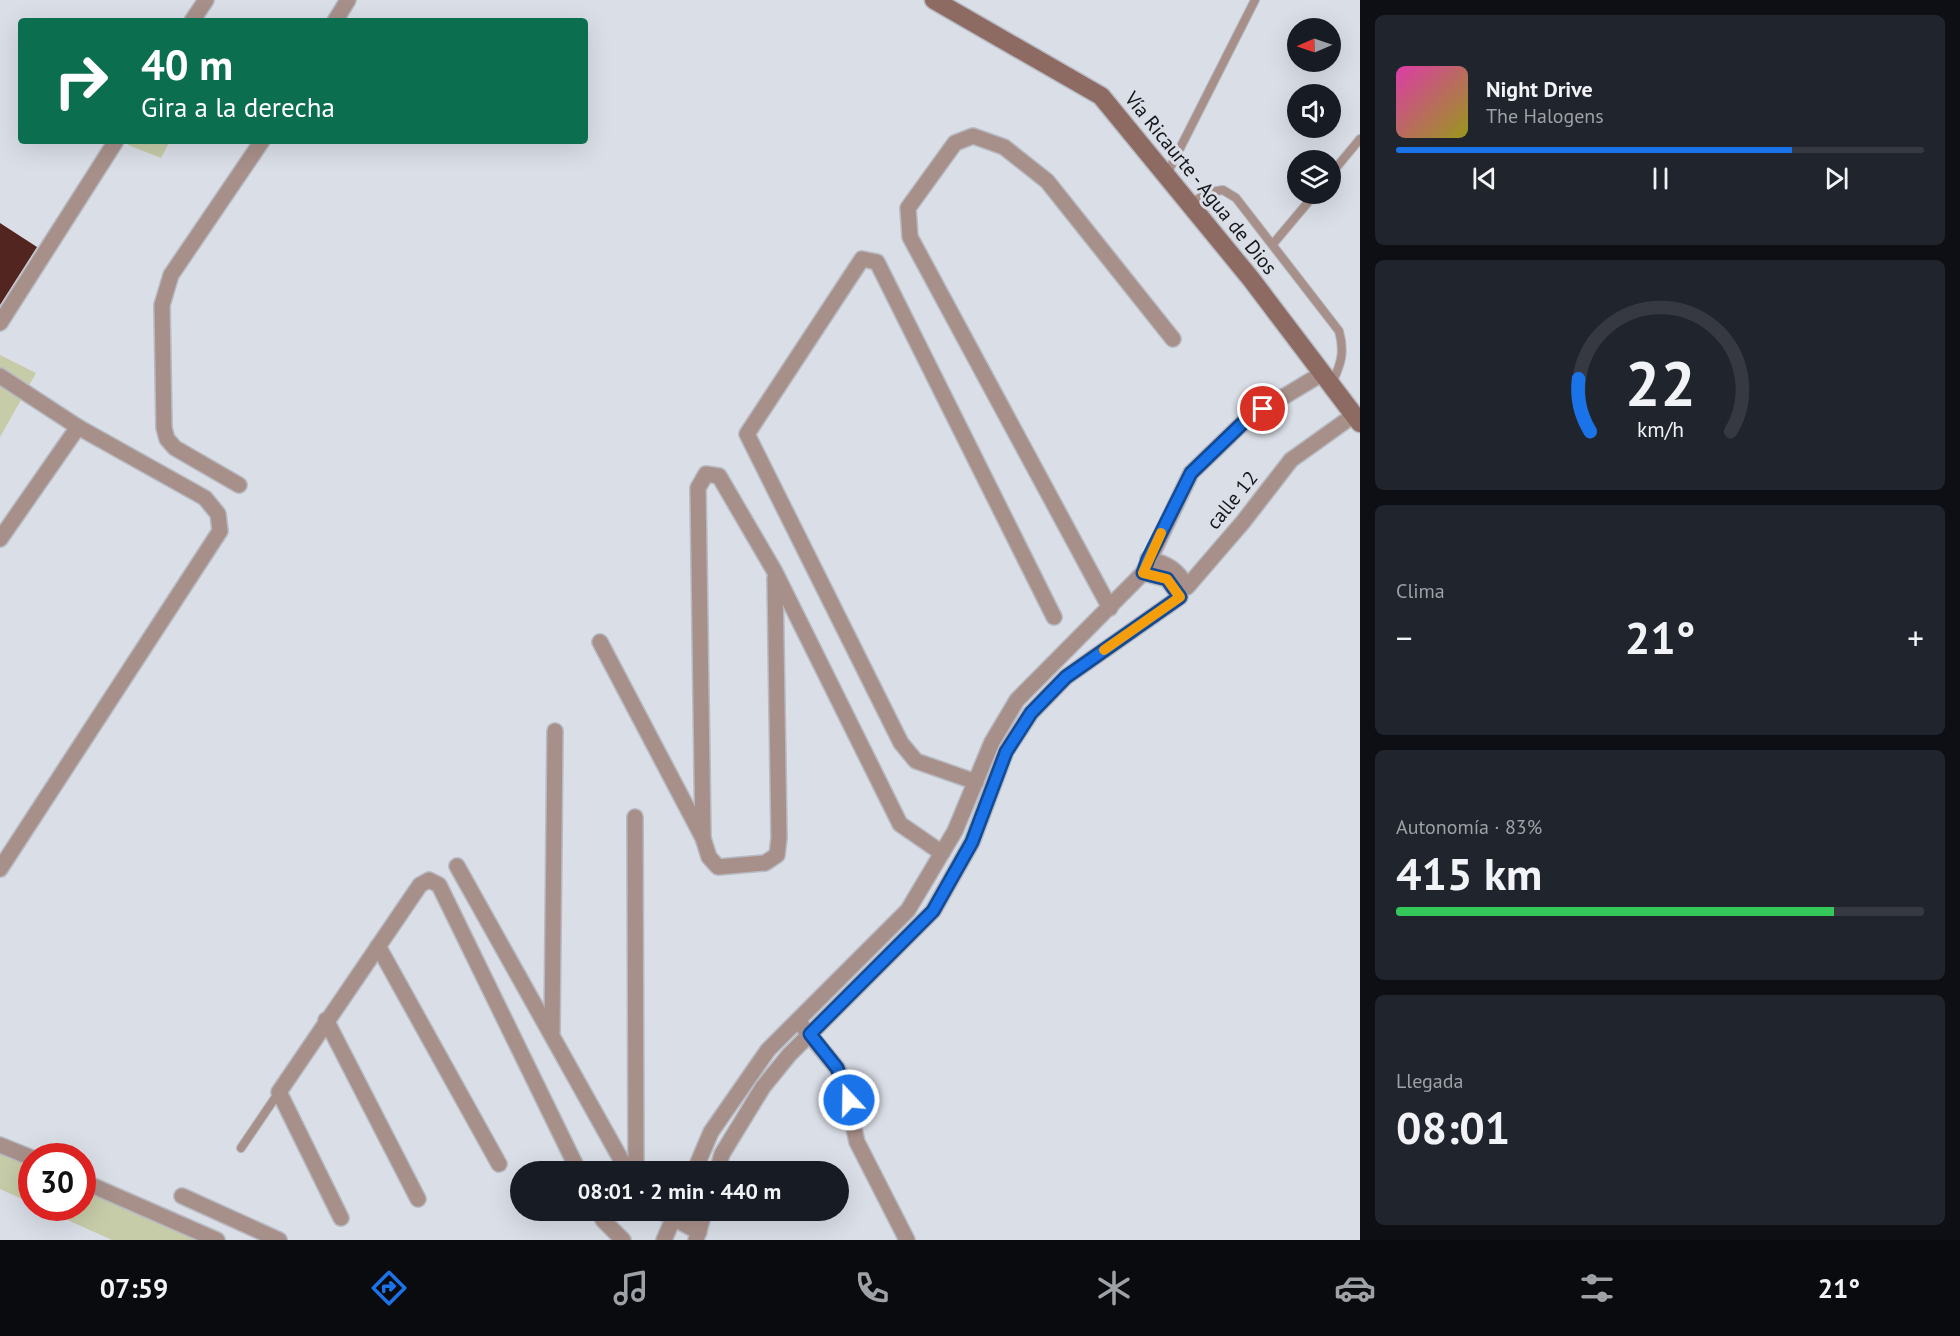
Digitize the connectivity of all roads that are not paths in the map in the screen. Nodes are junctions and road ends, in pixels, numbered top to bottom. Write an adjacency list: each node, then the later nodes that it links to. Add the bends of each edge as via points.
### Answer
1 (206, 0): 5 (street)
2 (348, 0): 6 (street)
3 (934, 0): 11 (street, Vía Ricaurte - Agua de Dios, via 1101,96)
4 (1255, 0): 11 (lane)
5 (194, 18)
6 (337, 18)
7 (1360, 139): 10 (lane)
8 (114, 144): 15 (street)
9 (260, 144): 21 (street, via 171,274 162,305 167,439 175,448)
10 (1341, 162)
11 (1167, 174): 12 (street, Vía Ricaurte - Agua de Dios)
12 (1189, 204): 14 (lane, via 1210,192 1223,190 1236,198); 18 (street, Vía Ricaurte - Agua de Dios)
13 (1307, 204): 14 (lane)
14 (1274, 244): 18 (lane, via 1339,331 1344,348 1341,366)
15 (0, 324)
16 (1173, 339): 25 (street, via 1047,181 1004,147 973,136 955,143 908,208 910,237)
17 (0, 376): 20 (street)
18 (1327, 379): 19 (street, Vía Ricaurte - Agua de Dios); 23 (street, via 1247,419 1191,473)
19 (1357, 419): 23 (street, calle 12, via 1291,460 1187,586 1178,571 1160,561)
20 (78, 428): 22 (street); 38 (street, via 205,498 218,514 220,531)
21 (239, 485)
22 (0, 539)
23 (1146, 566): 25 (street); 30 (street, via 1167,579 1180,597 1066,677 1031,713)
24 (775, 572): 34 (street, via 777,855 765,863 718,867 709,857); 34 (street, via 719,476 706,474 698,488); 36 (street, via 900,824)
25 (1110, 608): 29 (street, via 1017,700)
26 (1054, 617): 31 (street, via 877,262 862,259 747,434 901,743 915,761)
27 (600, 642): 34 (street)
28 (555, 731): 43 (street)
29 (992, 742): 30 (street); 31 (street)
30 (1006, 752): 35 (street)
31 (976, 782): 33 (street)
32 (635, 817): 50 (street)
33 (955, 831): 35 (street); 36 (street)
34 (703, 838)
35 (972, 842): 42 (street, via 933,911)
36 (942, 853): 41 (street, via 908,910)
37 (457, 866): 43 (street)
38 (0, 869)
39 (378, 946): 40 (street); 48 (street, via 420,885 429,880 439,885); 53 (street)
40 (326, 1020): 44 (street); 56 (street)
41 (796, 1020): 42 (street); 51 (street, via 768,1050 711,1132)
42 (810, 1034): 52 (street, via 764,1087); 68 (street, via 843,1080 857,1142)
43 (552, 1035): 49 (street)
44 (279, 1092): 46 (lane); 58 (street)
45 (0, 1145): 47 (street)
46 (241, 1148)
47 (18, 1152)
48 (574, 1161)
49 (622, 1161)
50 (636, 1161)
51 (699, 1161)
52 (720, 1161)
53 (499, 1164)
54 (96, 1187): 64 (street)
55 (182, 1196): 57 (street)
56 (418, 1199)
57 (224, 1214): 64 (street); 65 (street)
58 (341, 1218)
59 (604, 1221): 66 (street)
60 (672, 1221): 67 (street)
61 (682, 1221): 63 (street)
62 (702, 1221): 63 (street)
63 (698, 1236)
64 (215, 1239)
65 (279, 1240)
66 (623, 1240)
67 (664, 1240)
68 (907, 1240)

